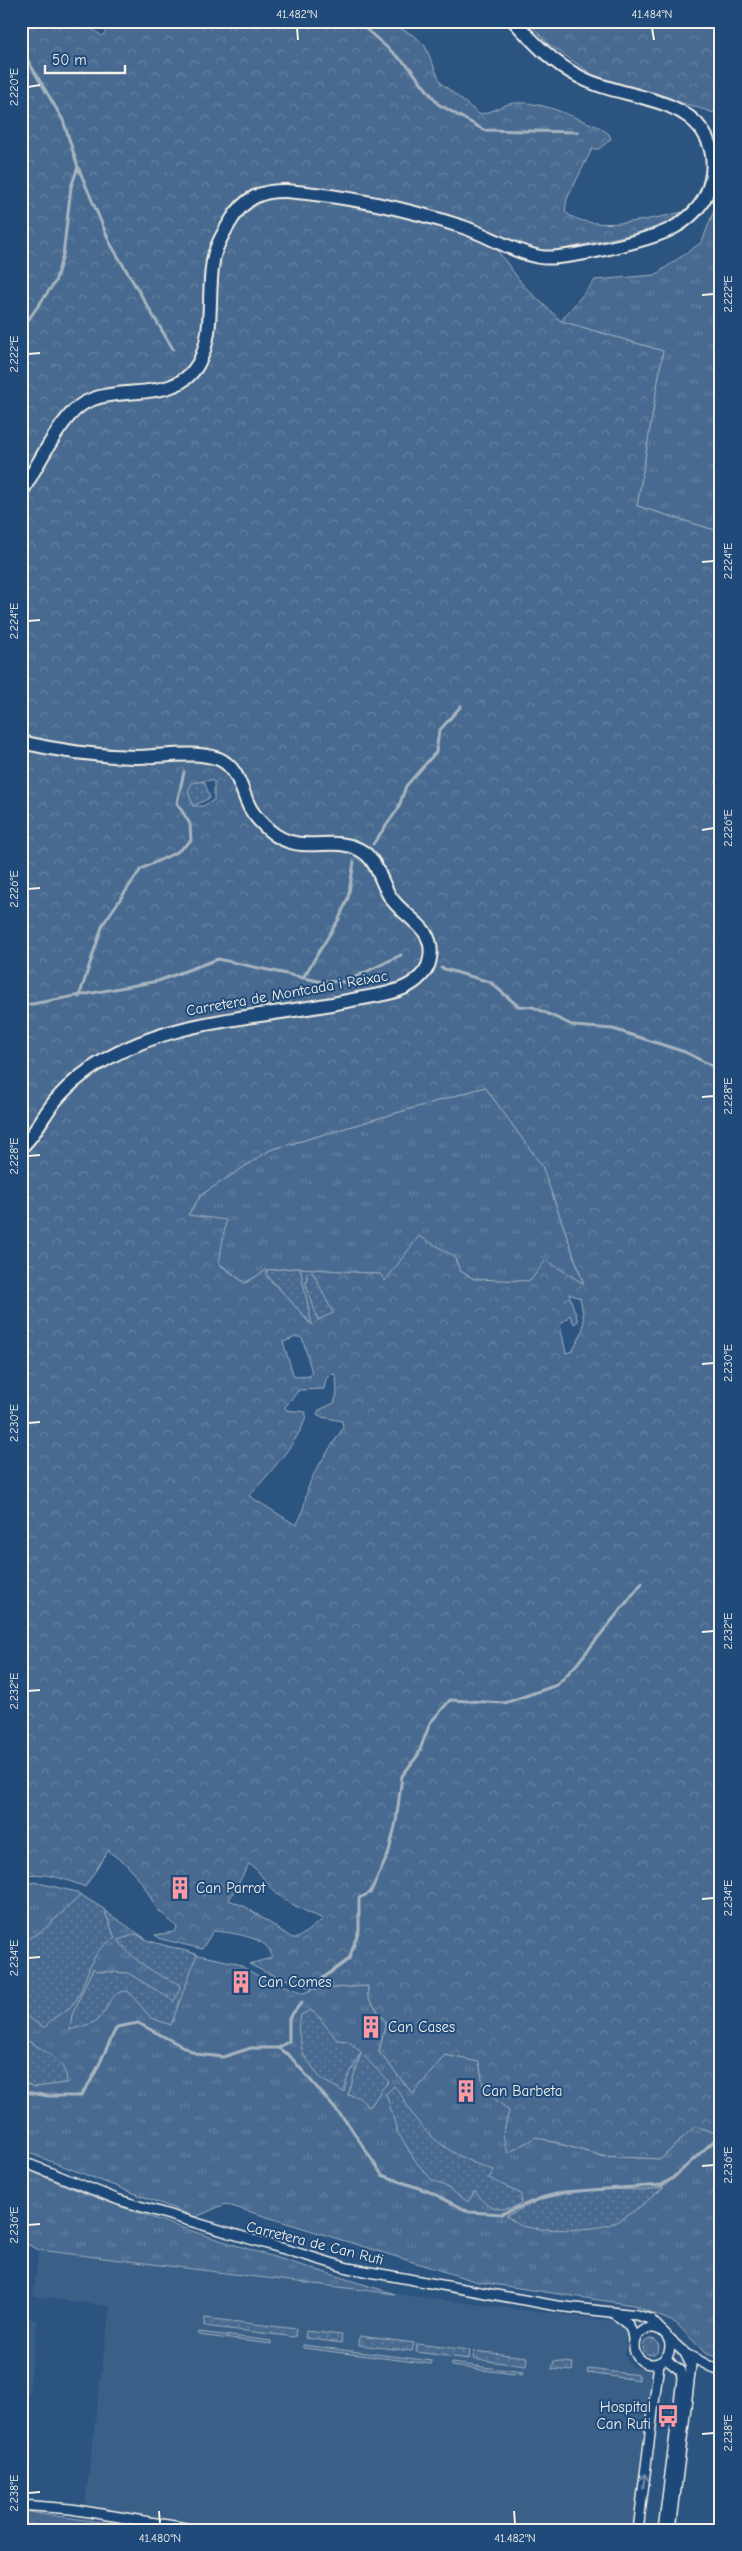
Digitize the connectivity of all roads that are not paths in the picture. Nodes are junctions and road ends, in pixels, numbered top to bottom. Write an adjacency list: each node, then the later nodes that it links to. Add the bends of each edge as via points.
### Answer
1 (514, 21): 2 (street, via 532,41 580,78 667,105 696,123 709,143 713,164 711,182 694,212 670,230 556,259 523,252 485,234 421,214 314,194 273,191 258,194 236,212 214,256 207,335 193,372 170,387 100,397 80,406 55,437)
2 (21, 493)
3 (21, 742): 4 (street, Carretera de Montcada i Reixac, via 100,755 200,756 228,764 235,772 254,816 272,833 301,845 348,846 363,851 376,866 392,900 425,930 431,952 430,962 419,977 395,990 190,1026 122,1051 79,1077 62,1092)
4 (21, 1148)
5 (21, 2161): 6 (street, Carretera de Can Ruti, via 118,2200 348,2268)
6 (612, 2313): 7 (street, Carretera de Can Ruti, via 650,2319); 9 (street, via 628,2322 633,2333)
7 (661, 2330): 8 (street); 9 (street, via 646,2329 635,2338)
8 (668, 2338): 10 (street); 11 (street, via 670,2349)
9 (633, 2345): 11 (street, via 640,2361 652,2365)
10 (685, 2353): 12 (street); 14 (street)
11 (662, 2361): 13 (street); 18 (street, one-way to 11)
12 (692, 2365): 13 (street); 14 (street); 20 (street)
13 (676, 2366): 19 (street, via 681,2371 682,2382)
14 (706, 2366): 15 (street)
15 (721, 2372)
16 (21, 2505): 17 (street, via 72,2509)
17 (198, 2530)
18 (638, 2530)
19 (663, 2530)
20 (671, 2530)

